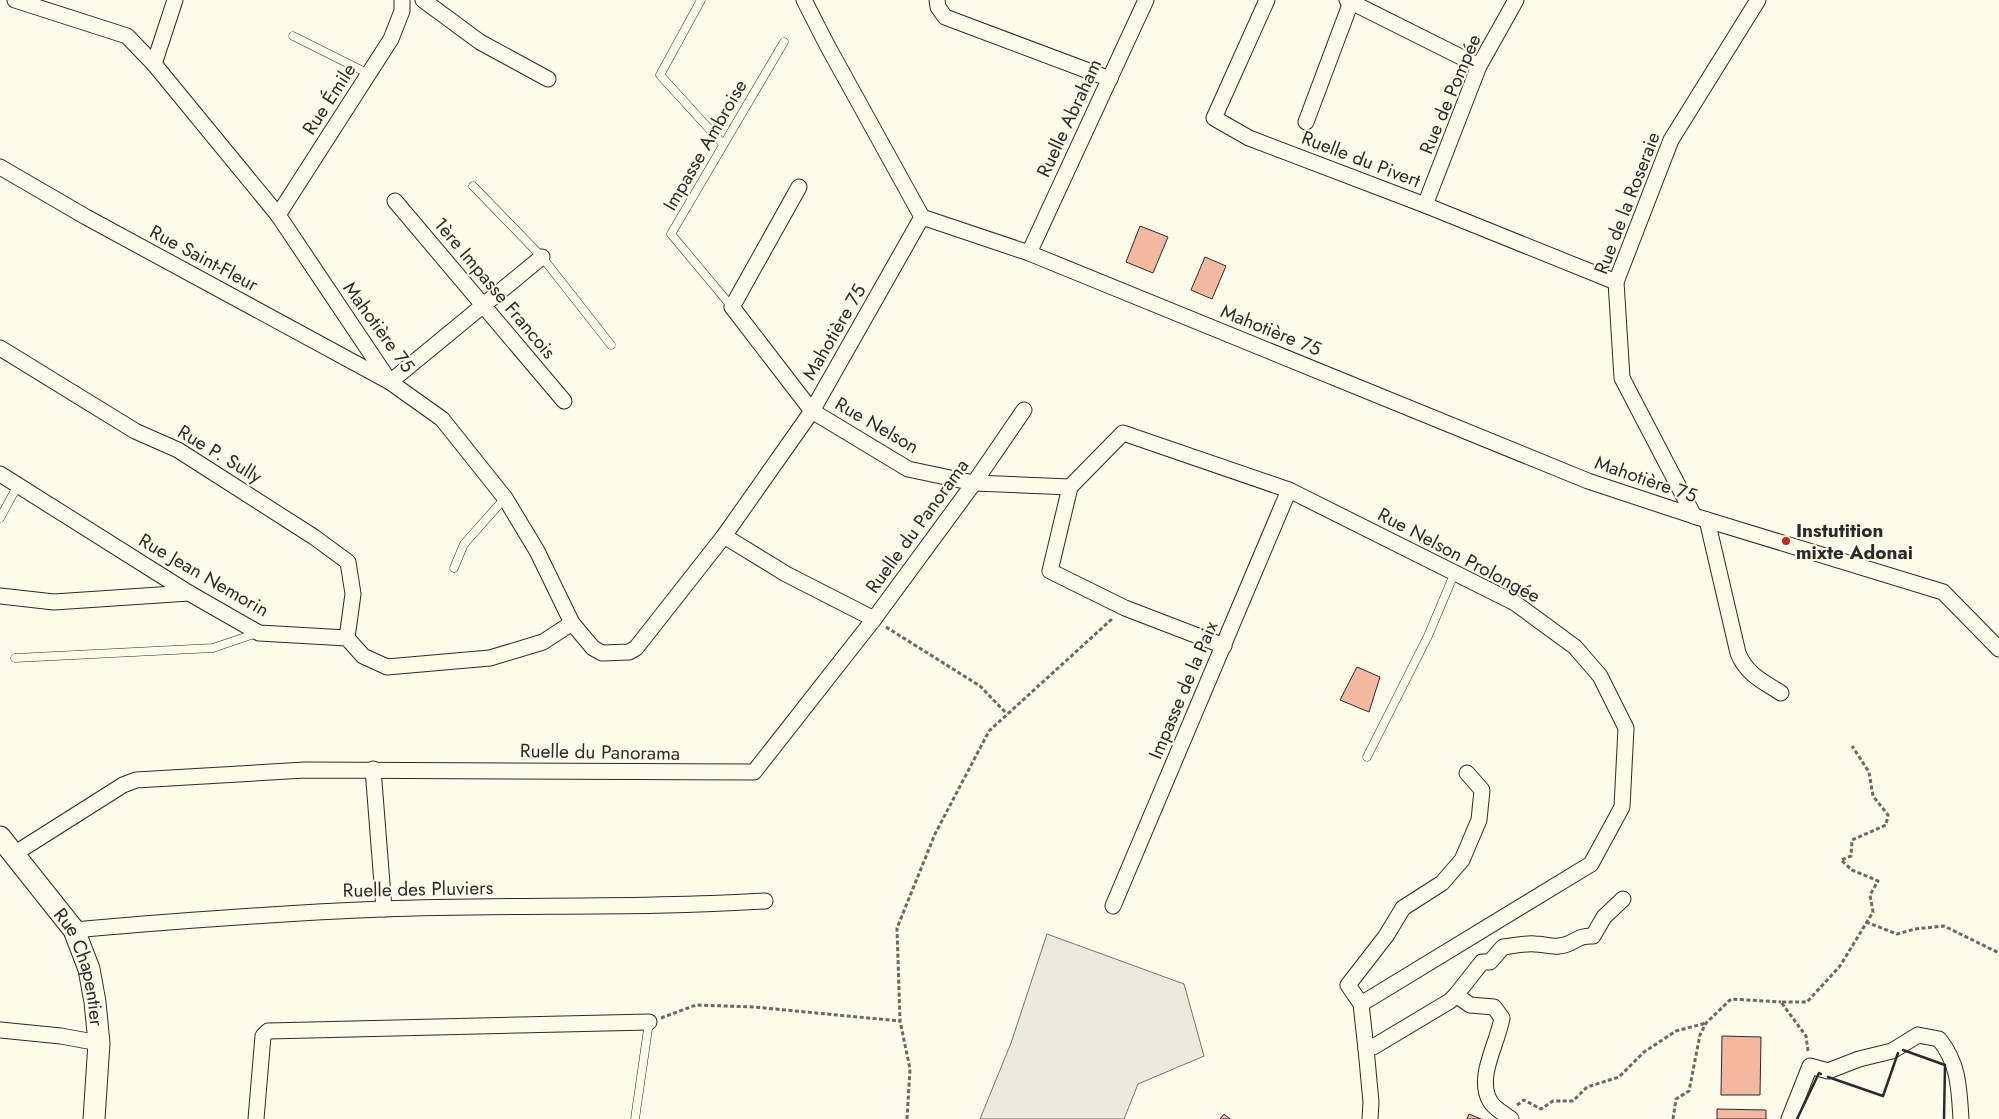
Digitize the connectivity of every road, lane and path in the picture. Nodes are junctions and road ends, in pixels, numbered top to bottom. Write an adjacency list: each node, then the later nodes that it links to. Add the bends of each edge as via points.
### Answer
1 (15, 0): 15 (street, Mahotière 75, via 127,36)
2 (175, 0): 15 (street)
3 (402, 0): 17 (street, Rue Émile, via 402,11 391,38)
4 (422, 0): 18 (street, via 480,42)
5 (701, 0): 21 (lane, via 660,75)
6 (804, 0): 28 (street)
7 (937, 0): 19 (street, via 945,17)
8 (1146, 0): 19 (street, Ruelle Abraham)
9 (1267, 0): 26 (street, Ruelle du Pivert, via 1214,118 1249,138)
10 (1516, 0): 16 (street, Rue de Pompée)
11 (1758, 0): 31 (street, Rue de la Roseraie, via 1671,140)
12 (1349, 1): 16 (street); 20 (street)
13 (293, 36): 17 (lane)
14 (784, 42): 21 (lane, Impasse Ambroise)
15 (154, 64): 27 (street, Mahotière 75)
16 (1479, 66): 26 (street, Rue de Pompée)
17 (369, 74): 27 (street, Rue Émile)
18 (548, 79)
19 (1110, 79): 29 (street, Ruelle Abraham)
20 (1306, 122)
21 (723, 144): 33 (lane, Impasse Ambroise, via 671,234)
22 (0, 167): 36 (street, Rue Saint-Fleur)
23 (473, 186): 30 (lane)
24 (799, 187): 33 (street)
25 (395, 201): 32 (street, 1ère Impasse Francois)
26 (1425, 205): 31 (street, Ruelle du Pivert)
27 (278, 215): 36 (street, Mahotière 75)
28 (922, 217): 29 (street, Mahotière 75); 39 (street, Mahotière 75)
29 (1029, 253): 47 (street, Mahotière 75, via 1588,481)
30 (542, 257): 32 (street); 34 (lane)
31 (1616, 282): 47 (street, Rue de la Roseraie, via 1622,378)
32 (482, 306): 36 (street); 37 (street, 1ère Impasse Francois)
33 (732, 307): 39 (street)
34 (611, 345)
35 (0, 348): 57 (street, Rue P. Sully, via 135,431 178,450 348,562 353,594)
36 (390, 382): 45 (street, Mahotière 75, via 442,419)
37 (564, 401)
38 (1024, 410): 41 (street, Ruelle du Panorama)
39 (812, 411): 41 (street, Rue Nelson, via 908,469); 48 (street, Mahotière 75)
40 (0, 474): 42 (street, Rue Jean Nemorin)
41 (974, 484): 43 (street, Rue Nelson); 54 (street, Ruelle du Panorama)
42 (18, 485): 46 (lane); 51 (street, Rue Jean Nemorin)
43 (1070, 487): 44 (street, Rue Nelson Prolongée, via 1123,433); 53 (street, via 1050,571)
44 (1289, 490): 50 (street, Rue Nelson Prolongée); 58 (street, Impasse de la Paix)
45 (505, 498): 49 (lane, via 464,544); 55 (street, Mahotière 75, via 537,551)
46 (0, 518)
47 (1700, 518): 59 (street, Mahotière 75, via 1943,592); 61 (street, Rue de la Roseraie, via 1742,663 1748,672)
48 (724, 536): 54 (street, via 786,574); 55 (street, Mahotière 75, via 636,648 629,652 602,653 593,648)
49 (454, 568)
50 (1455, 572): 64 (lane, via 1428,636); 78 (street, Rue Nelson Prolongée, via 1515,602 1575,647 1600,676 1626,728 1622,807 1591,864)
51 (190, 593): 52 (street, via 54,602); 56 (street, Rue Jean Nemorin)
52 (0, 596)
53 (1125, 608): 58 (street); 62 (path)
54 (874, 619): 62 (path, via 980,686); 65 (street, Ruelle du Panorama, via 754,772)
55 (572, 623): 57 (street, via 543,642 490,658 386,667 363,656)
56 (259, 633): 57 (street, Rue Jean Nemorin); 60 (lane, via 213,648)
57 (347, 638)
58 (1224, 646): 71 (street, Impasse de la Paix)
59 (1999, 649)
60 (15, 658)
61 (1781, 693)
62 (1007, 714): 80 (path, via 989,731 936,834 898,928)
63 (1852, 746): 73 (path, via 1869,772 1873,796 1888,815 1886,825 1852,840 1851,856 1841,860 1852,870 1878,881 1870,895 1872,912)
64 (1367, 757)
65 (373, 770): 68 (street, Ruelle du Panorama, via 305,770 136,780); 72 (street)
66 (1467, 773): 78 (street, via 1482,790 1479,820 1462,860 1442,883 1403,908 1348,985)
67 (0, 837): 68 (street, Rue Chapentier)
68 (14, 854): 74 (street, Rue Chapentier)
69 (1624, 899): 76 (street, via 1604,916 1592,936 1582,936 1558,947 1536,944 1503,947 1490,962 1482,962)
70 (765, 901): 72 (street, Ruelle des Pluviers, via 704,905)
71 (1114, 906)
72 (384, 909): 74 (street, Ruelle des Pluviers)
73 (1866, 922): 75 (path, via 1897,934 1944,926); 77 (path, via 1840,966 1807,1002)
74 (74, 930): 83 (street, Rue Chapentier, via 89,969)
75 (1999, 953)
76 (1456, 995): 84 (street); 86 (street, via 1470,1005 1494,1006 1502,1018 1484,1080 1490,1102)
77 (1781, 1002): 81 (path, via 1731,998); 85 (path, via 1806,1036)
78 (1360, 1004): 84 (street)
79 (649, 1022): 80 (path, via 696,1005 754,1007); 89 (street, via 268,1031 262,1036); 90 (lane)
80 (900, 1022): 91 (path, via 910,1069)
81 (1706, 1023): 86 (path, via 1676,1031 1644,1052 1619,1077 1587,1087 1573,1100 1552,1101 1540,1109 1524,1100); 92 (path, via 1700,1035 1689,1091 1676,1099)
82 (0, 1030): 83 (street)
83 (99, 1043): 88 (street, Rue Chapentier)
84 (1366, 1049): 87 (street)
85 (1810, 1066): 93 (street); 94 (street, via 1828,1071 1892,1051 1918,1035 1939,1039 1949,1051 1959,1079)
86 (1512, 1113)
87 (1371, 1118)
88 (94, 1119)
89 (256, 1119)
90 (635, 1119)
91 (907, 1119)
92 (1673, 1119)
93 (1789, 1119)
94 (1961, 1119)

